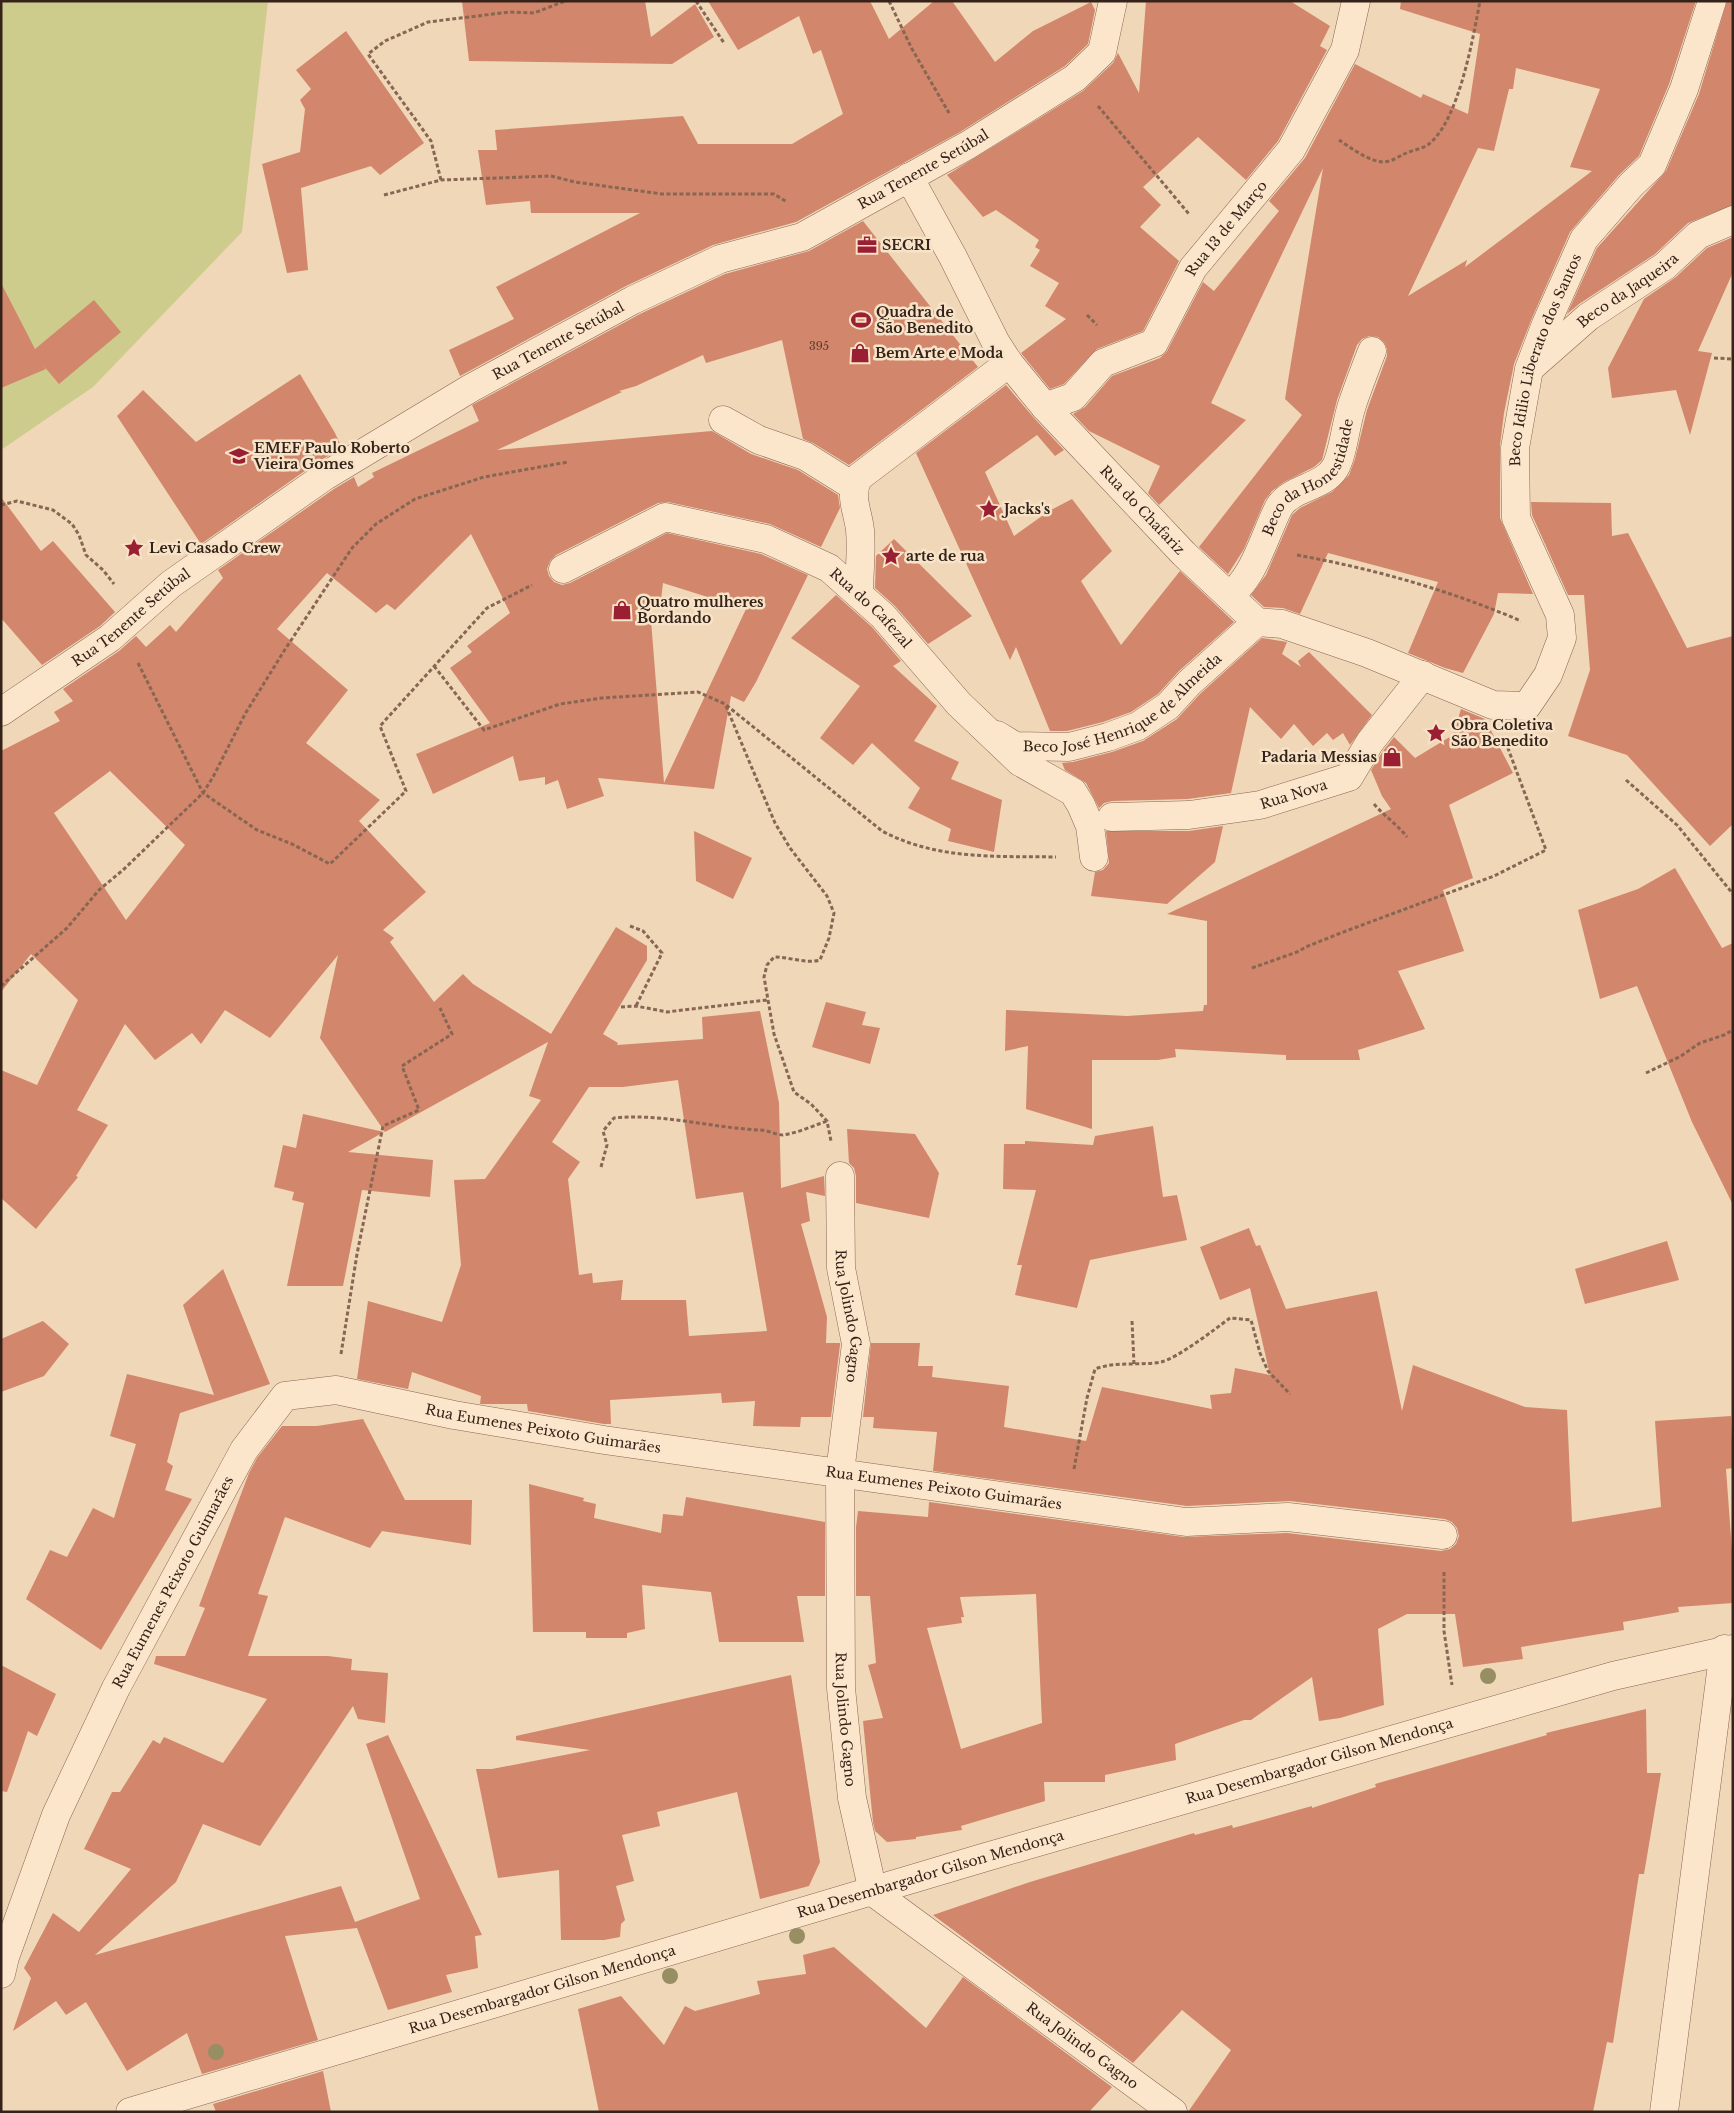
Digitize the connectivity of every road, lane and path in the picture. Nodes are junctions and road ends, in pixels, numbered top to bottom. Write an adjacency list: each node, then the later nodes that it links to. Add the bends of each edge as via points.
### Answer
1 (565, 1): 13 (path, via 534,13 510,12 428,22 385,42 368,54 431,141)
2 (696, 1): 8 (path)
3 (889, 1): 11 (path, via 912,49)
4 (1113, 1): 9 (street, Rua Tenente Setúbal, via 1102,52)
5 (1356, 1): 10 (street, Rua 13 de Março, via 1344,50)
6 (1480, 1): 10 (path, via 1468,66 1439,134 1428,145 1382,162)
7 (1712, 1): 22 (street, Beco Idilio Liberato dos Santos, via 1684,89 1652,166 1631,185 1584,240)
8 (724, 43)
9 (1075, 78): 11 (street, Rua Tenente Setúbal); 17 (path, via 1164,186)
10 (1306, 121): 17 (street, Rua 13 de Março, via 1291,150)
11 (968, 145): 12 (street, Rua Tenente Setúbal)
12 (909, 177): 16 (street, Rua Tenente Setúbal); 21 (street, Rua do Chafariz)
13 (441, 180): 14 (path); 16 (path, via 551,176 662,194 774,194 787,201)
14 (384, 194)
15 (1733, 220): 22 (street, Beco da Jaqueira, via 1698,235 1665,266 1588,317)
16 (802, 237): 32 (street, Rua Tenente Setúbal, via 720,259 633,300 472,388 325,476 171,584)
17 (1217, 240): 23 (street, Rua 13 de Março, via 1193,268 1154,343 1103,363 1073,397)
18 (1372, 351): 28 (street, Beco da Honestidade, via 1351,406 1336,467 1328,477 1295,494 1280,506)
19 (1714, 358): 20 (path)
20 (1733, 359)
21 (1009, 364): 23 (street, Rua do Chafariz); 26 (street, via 871,467)
22 (1528, 369): 35 (street, Beco Idilio Liberato dos Santos, via 1515,448 1516,518 1560,615)
23 (1045, 407): 31 (street, Rua do Chafariz, via 1184,554)
24 (723, 420): 26 (street, via 759,440 805,456)
25 (568, 462): 44 (path, via 484,477 415,499 376,524 352,548 284,651 245,714)
26 (853, 486): 30 (street, via 860,530)
27 (1, 505): 32 (path, via 17,500 54,510 72,524 86,555 103,570)
28 (1262, 548): 31 (street, Beco da Honestidade, via 1236,590); 35 (path, via 1370,570 1457,596)
29 (563, 569): 30 (street, Rua do Cafezal, via 665,517 766,539 829,568); 36 (path, via 487,608)
30 (859, 594): 41 (street, Rua do Cafezal, via 883,616)
31 (1228, 595): 33 (street, Rua do Chafariz)
32 (137, 614): 34 (street, Rua Tenente Setúbal)
33 (1257, 622): 37 (street, via 1282,624); 41 (street, Beco José Henrique de Almeida, via 1168,706 1138,726 1069,747 1047,748 1015,746)
34 (110, 638): 40 (street, Rua Tenente Setúbal); 44 (path, via 135,658)
35 (1562, 638): 39 (street, Beco Idilio Liberato dos Santos, via 1548,675 1526,706)
36 (434, 666): 38 (path, via 484,730 560,704 602,698 698,692); 44 (path, via 380,726 406,791 330,864 257,830)
37 (1422, 675): 39 (street); 42 (street, via 1370,742)
38 (725, 704): 47 (path, via 882,830 904,842 955,854); 52 (path, via 775,823 827,896 834,913 820,960 812,962 774,957 767,965 764,977)
39 (1493, 705): 50 (path, via 1546,850 1494,876)
40 (1, 712)
41 (980, 724): 47 (street, Rua do Cafezal, via 1020,762 1073,792 1090,826)
42 (1349, 777): 45 (street, Rua Nova, via 1260,805 1189,815); 46 (path)
43 (1626, 780): 48 (path, via 1677,826)
44 (203, 793): 51 (path, via 99,890 67,928)
45 (1112, 818)
46 (1407, 837)
47 (1094, 857)
48 (1733, 894)
49 (630, 926): 53 (path, via 643,931 662,953)
50 (1252, 968)
51 (1, 986)
52 (767, 1000): 53 (path, via 667,1012); 58 (path, via 774,1034 794,1092 827,1121 781,1135 764,1130 630,1116 614,1118 603,1132 607,1145)
53 (636, 1006): 55 (path)
54 (440, 1008): 62 (path, via 452,1034 402,1066 420,1110 383,1126 356,1254)
55 (621, 1008)
56 (1733, 1030): 57 (path, via 1700,1043)
57 (1646, 1073)
58 (601, 1167)
59 (840, 1176): 64 (street, Rua Jolindo Gagno, via 841,1268 856,1344)
60 (1132, 1321): 61 (path)
61 (1134, 1364): 63 (path, via 1162,1361 1201,1340 1230,1318 1252,1320 1268,1371); 65 (path, via 1095,1369 1078,1443)
62 (336, 1390): 64 (street, Rua Eumenes Peixoto Guimarães, via 454,1415 604,1440); 70 (street, Rua Eumenes Peixoto Guimarães, via 285,1396 244,1450 116,1688 56,1815)
63 (1290, 1394)
64 (840, 1472): 65 (street, Rua Eumenes Peixoto Guimarães); 69 (street, Rua Jolindo Gagno, via 841,1688 852,1798)
65 (1070, 1506): 66 (street, Rua Eumenes Peixoto Guimarães, via 1186,1522 1288,1517)
66 (1443, 1535): 68 (path, via 1444,1631)
67 (1729, 1649): 69 (street, Rua Desembargador Gilson Mendonça, via 1613,1676); 73 (street)
68 (1452, 1686)
69 (873, 1892): 71 (street, Rua Desembargador Gilson Mendonça); 72 (street, Rua Jolindo Gagno)
70 (1, 1974)
71 (130, 2112)
72 (1173, 2112)
73 (1664, 2112)

